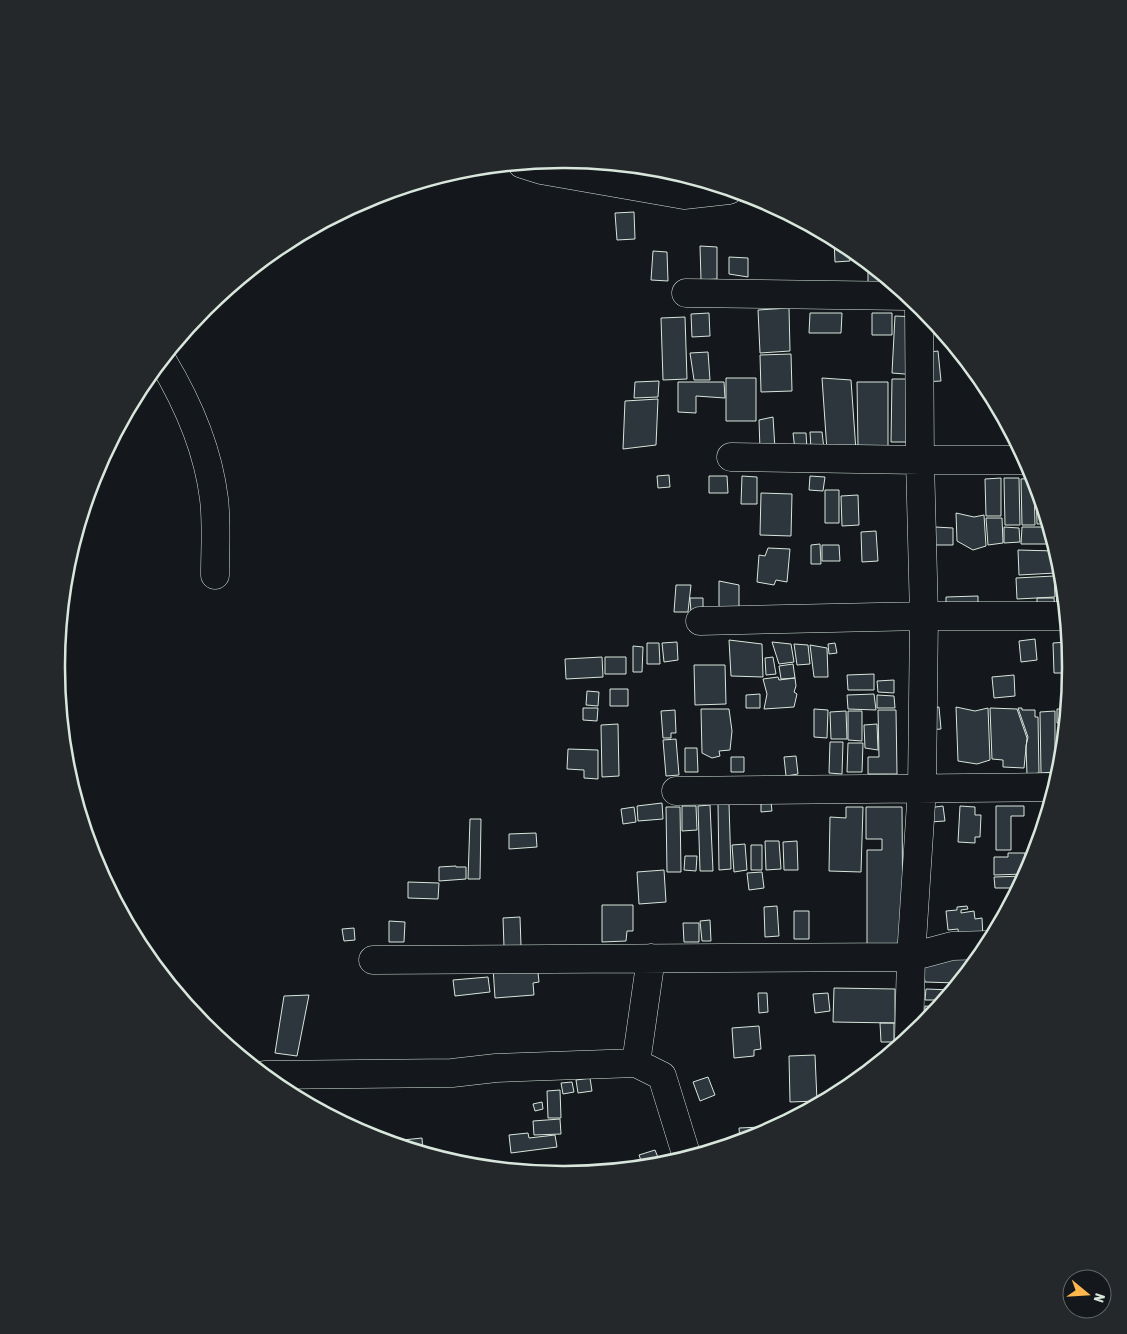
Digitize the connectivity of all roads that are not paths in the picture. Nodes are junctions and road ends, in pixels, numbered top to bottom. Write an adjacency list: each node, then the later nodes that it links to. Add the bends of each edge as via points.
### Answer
1 (558, 168): 2 (street)
2 (685, 186): 3 (street)
3 (700, 187)
4 (686, 293): 5 (street)
5 (896, 296)
6 (919, 318): 9 (street)
7 (166, 367): 11 (street, via 193,419 207,460 214,500)
8 (731, 457): 9 (street)
9 (920, 460): 10 (street); 12 (street)
10 (1017, 460)
11 (215, 575)
12 (924, 616): 13 (street); 14 (street); 16 (street)
13 (1059, 616)
14 (700, 622)
15 (1047, 787): 16 (street)
16 (922, 788): 17 (street); 19 (street)
17 (676, 791)
18 (977, 945): 19 (street, via 952,946)
19 (911, 957): 20 (street); 22 (street)
20 (652, 958): 21 (street); 23 (street)
21 (373, 960)
22 (909, 1025)
23 (636, 1063): 24 (street, via 496,1068 452,1073); 25 (street, via 662,1076)
24 (278, 1075)
25 (685, 1151)

